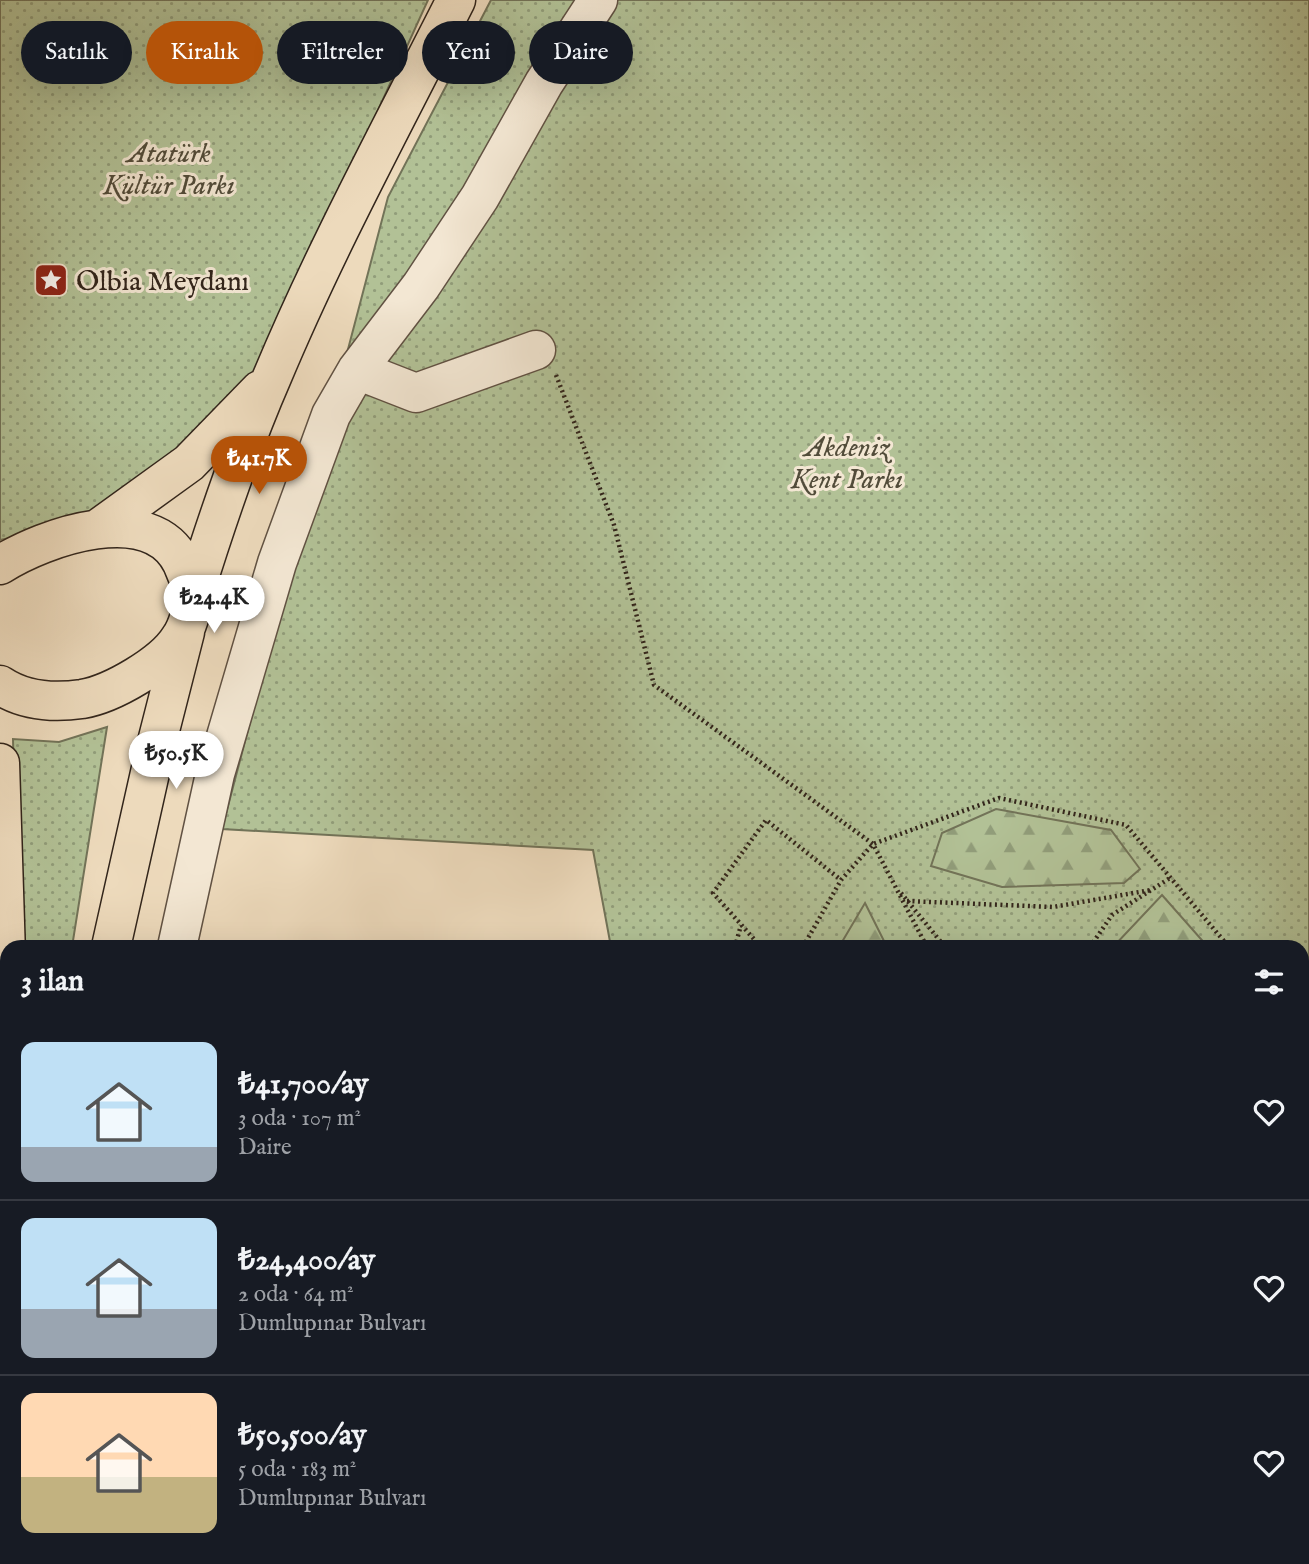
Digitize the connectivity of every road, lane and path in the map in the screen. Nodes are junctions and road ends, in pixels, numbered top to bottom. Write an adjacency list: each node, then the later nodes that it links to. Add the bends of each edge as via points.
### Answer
1 (456, 0): 5 (main road, via 335,238)
2 (598, 0): 4 (street, via 544,83 480,197)
3 (537, 350): 4 (street, via 416,393); 11 (path, via 554,371 614,525 654,685)
4 (357, 370): 20 (street, via 320,441 277,563 215,774)
5 (271, 378): 6 (main road, via 189,463); 8 (main road, via 212,536)
6 (99, 527): 7 (main road); 8 (main road, via 131,527 169,546 186,572)
7 (6, 558)
8 (190, 610): 9 (main road, via 179,640 163,656 105,692 82,699 41,700); 19 (main road)
9 (0, 685)
10 (1, 781): 18 (main road)
11 (873, 844): 12 (path, via 999,798 1126,825); 13 (path); 14 (path)
12 (1170, 878): 15 (path); 27 (path)
13 (841, 880): 17 (path, via 766,820 713,893); 23 (path)
14 (895, 886): 16 (path); 24 (path)
15 (1151, 890): 16 (path, via 1054,908); 26 (path, via 1112,915)
16 (907, 901): 25 (path)
17 (741, 924): 21 (path); 22 (path)
18 (6, 940)
19 (113, 940)
20 (179, 940)
21 (737, 940)
22 (755, 940)
23 (807, 940)
24 (923, 940)
25 (939, 940)
26 (1095, 940)
27 (1222, 940)

